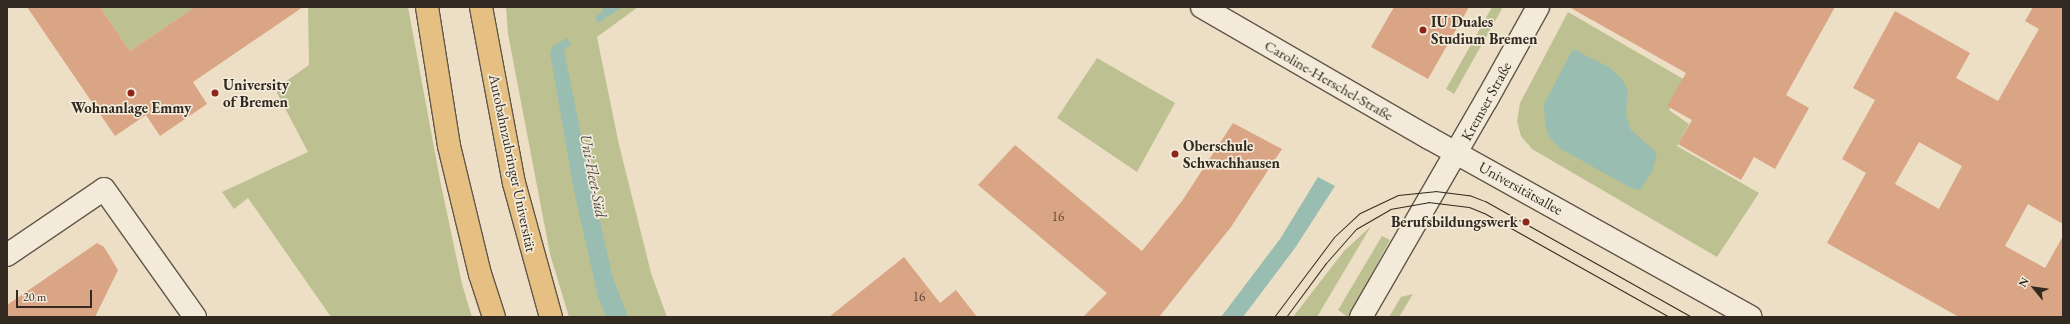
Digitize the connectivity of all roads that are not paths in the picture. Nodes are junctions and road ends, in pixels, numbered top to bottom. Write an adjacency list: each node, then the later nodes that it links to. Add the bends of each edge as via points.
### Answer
1 (427, 7): 8 (main road, via 449,146 480,274)
2 (480, 7): 9 (main road, Autobahnzubringer Universität, via 514,183)
3 (1202, 7): 5 (street, Caroline-Herschel-Straße)
4 (1538, 7): 5 (street, Kremser Straße)
5 (1456, 152): 10 (street); 11 (street, Universitätsallee)
6 (7, 255): 7 (street, via 104,189)
7 (195, 317)
8 (494, 317)
9 (551, 317)
10 (1361, 317)
11 (1750, 317)

